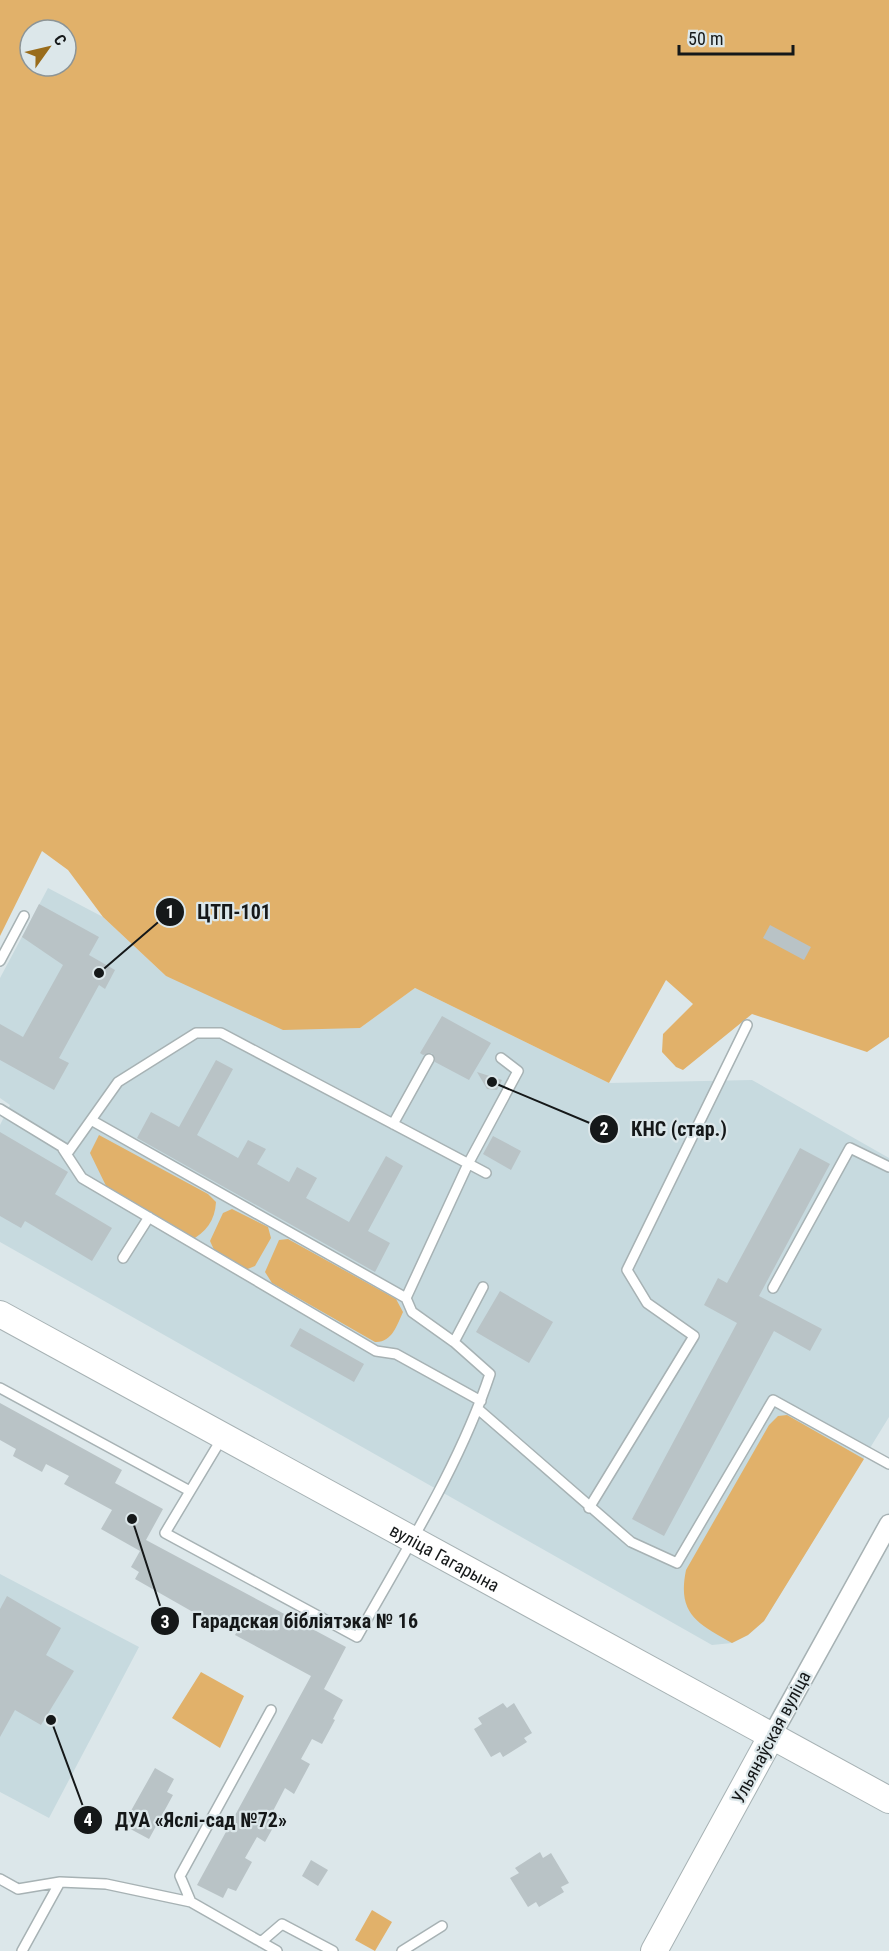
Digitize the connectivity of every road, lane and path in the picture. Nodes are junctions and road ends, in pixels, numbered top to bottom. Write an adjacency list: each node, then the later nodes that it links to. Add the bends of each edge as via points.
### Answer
1 (24, 916): 2 (lane)
2 (0, 961)
3 (747, 1025): 25 (lane, via 627,1270 647,1303 694,1336)
4 (501, 1058): 10 (lane, via 518,1071)
5 (429, 1059): 8 (lane)
6 (0, 1109): 9 (lane)
7 (91, 1120): 8 (lane, via 118,1082 196,1033 221,1033); 9 (lane, via 69,1151); 17 (lane)
8 (393, 1124): 10 (lane)
9 (62, 1147): 13 (lane, via 82,1178)
10 (468, 1164): 12 (lane); 17 (lane)
11 (889, 1167): 16 (lane, via 850,1148)
12 (486, 1173)
13 (149, 1217): 14 (lane); 21 (lane, via 376,1351 396,1354)
14 (123, 1258)
15 (483, 1287): 19 (lane)
16 (773, 1288)
17 (406, 1298): 19 (lane, via 412,1312)
18 (0, 1314): 22 (main road, вуліца Гагарына)
19 (454, 1342): 21 (lane, via 490,1374)
20 (0, 1388): 24 (lane)
21 (480, 1405): 25 (lane); 27 (lane, via 441,1489)
22 (223, 1436): 24 (lane); 27 (main road, вуліца Гагарына)
23 (889, 1464): 25 (lane, via 772,1400 677,1563 631,1542)
24 (188, 1491): 27 (lane, via 165,1533 357,1637)
25 (589, 1508)
26 (889, 1524): 29 (street, Ульянаўская вуліца)
27 (411, 1539): 29 (main road, вуліца Гагарына)
28 (271, 1710): 33 (lane, via 180,1875)
29 (771, 1737): 30 (main road, вуліца Гагарына); 40 (main road, Ульянаўская вуліца)
30 (889, 1800)
31 (0, 1879): 32 (lane, via 18,1889)
32 (60, 1882): 33 (lane, via 106,1884); 36 (lane)
33 (191, 1902): 35 (lane)
34 (442, 1926): 39 (lane)
35 (261, 1942): 37 (lane); 38 (lane, via 282,1924)
36 (22, 1951)
37 (277, 1951)
38 (333, 1951)
39 (402, 1951)
40 (654, 1951)

